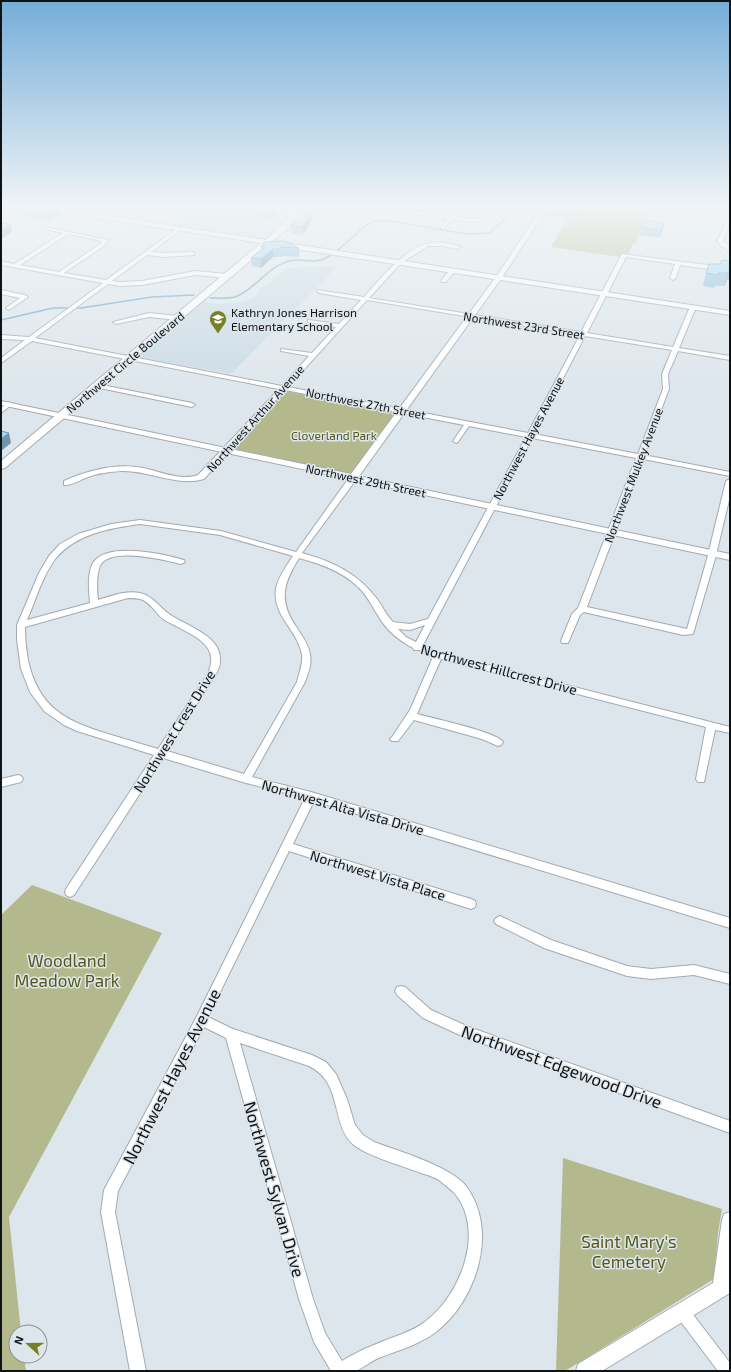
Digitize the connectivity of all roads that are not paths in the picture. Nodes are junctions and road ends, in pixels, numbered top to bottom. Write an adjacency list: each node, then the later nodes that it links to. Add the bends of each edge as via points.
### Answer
1 (44, 270): 11 (street)
2 (64, 270): 11 (street)
3 (123, 270): 16 (street)
4 (234, 270): 12 (main road, Northwest Circle Boulevard)
5 (392, 270): 20 (street, Northwest Arthur Avenue)
6 (446, 270): 10 (main road)
7 (504, 270): 13 (street)
8 (617, 270): 19 (street, Northwest Hayes Avenue)
9 (676, 270): 14 (street)
10 (452, 271): 13 (main road); 15 (street)
11 (60, 273): 16 (street)
12 (227, 276): 16 (street, via 195,273 137,284); 25 (main road, Northwest Circle Boulevard)
13 (499, 278): 19 (main road); 24 (street)
14 (673, 278)
15 (444, 281)
16 (107, 282): 31 (street)
17 (319, 291): 20 (street, Northwest 23rd Street)
18 (1, 292): 22 (street, via 25,298)
19 (605, 294): 21 (main road); 29 (street, Northwest Hayes Avenue)
20 (365, 299): 24 (street, Northwest 23rd Street); 28 (street, Northwest Arthur Avenue)
21 (693, 307): 23 (main road); 32 (street, Northwest Mulkey Avenue)
22 (9, 308)
23 (730, 312)
24 (471, 316): 29 (street, Northwest 23rd Street); 42 (street)
25 (178, 318): 27 (street, via 149,315); 35 (main road, Northwest Circle Boulevard)
26 (310, 321): 28 (street)
27 (116, 322)
28 (340, 326): 34 (street, Northwest Arthur Avenue)
29 (584, 334): 32 (street, Northwest 23rd Street); 46 (street, Northwest Hayes Avenue)
30 (1, 337): 31 (street, Northwest 27th Street)
31 (30, 339): 35 (street, Northwest 27th Street); 37 (street)
32 (675, 349): 36 (street, Northwest 23rd Street); 49 (street, Northwest Mulkey Avenue, via 665,374 666,389)
33 (283, 350): 34 (street, Northwest Arthur Avenue)
34 (313, 355): 39 (street, Northwest Arthur Avenue)
35 (130, 358): 38 (main road, Northwest Circle Boulevard); 39 (street, Northwest 27th Street)
36 (730, 358)
37 (1, 360)
38 (97, 386): 41 (street); 44 (main road, Northwest Circle Boulevard)
39 (284, 387): 42 (street, Northwest 27th Street); 48 (street, Northwest Arthur Avenue)
40 (5, 404): 43 (street); 44 (street, Northwest 29th Street)
41 (192, 405)
42 (403, 410): 45 (street, Northwest 27th Street); 52 (street)
43 (1, 411)
44 (61, 416): 48 (street, Northwest 29th Street); 50 (main road, Northwest Circle Boulevard)
45 (468, 423): 46 (street, Northwest 27th Street); 47 (street)
46 (530, 435): 49 (street, Northwest 27th Street); 55 (street, Northwest Hayes Avenue)
47 (456, 441)
48 (226, 450): 52 (street, Northwest 29th Street); 54 (street, Northwest Arthur Avenue, via 203,476 197,479 186,480 143,471 116,469 86,475)
49 (641, 456): 51 (street, Northwest 27th Street); 56 (street, Northwest Mulkey Avenue)
50 (1, 466)
51 (730, 474)
52 (354, 477): 55 (street, Northwest 29th Street); 58 (street)
53 (730, 481): 57 (street)
54 (67, 483)
55 (492, 507): 56 (street, Northwest 29th Street); 63 (street, Northwest Hayes Avenue)
56 (612, 532): 57 (street, Northwest 29th Street); 62 (street, Northwest Mulkey Avenue)
57 (711, 553): 59 (street, Northwest 29th Street); 62 (street, via 691,630 688,632)
58 (299, 554): 64 (street, Northwest Hillcrest Drive, via 202,530 140,522 111,526 75,539 57,552 42,573); 65 (street, Northwest Hillcrest Drive, via 324,562 354,579 369,594); 76 (street, via 282,578 280,600 287,621 305,647 307,667 298,688)
59 (730, 557)
60 (181, 562): 61 (street, via 147,554 124,554 102,558 97,564)
61 (94, 604): 64 (street, Northwest Crest Drive); 74 (street, Northwest Crest Drive, via 124,596 147,597 162,614 206,639 213,649 216,657 215,669)
62 (582, 609): 66 (street, Northwest Mulkey Avenue, via 576,614)
63 (430, 621): 65 (street, via 410,627); 67 (street, Northwest Hayes Avenue)
64 (21, 625): 74 (street, Northwest Alta Vista Drive, via 25,668 35,696 47,710 80,729)
65 (390, 625): 67 (street, Northwest Hillcrest Drive)
66 (566, 641)
67 (417, 648): 68 (street, Northwest Hillcrest Drive)
68 (438, 656): 69 (street); 70 (street, Northwest Hillcrest Drive)
69 (411, 716): 72 (street); 73 (street, via 485,736)
70 (711, 726): 71 (street, Northwest Hillcrest Drive); 77 (street)
71 (730, 730)
72 (395, 738)
73 (498, 742)
74 (161, 753): 76 (street, Northwest Alta Vista Drive); 81 (street, Northwest Crest Drive)
75 (18, 779): 78 (street)
76 (246, 779): 79 (street, Northwest Alta Vista Drive)
77 (701, 779)
78 (1, 783)
79 (311, 796): 80 (street, Northwest Hayes Avenue); 84 (street, Northwest Alta Vista Drive)
80 (286, 846): 82 (street, Northwest Vista Place); 87 (street, Northwest Hayes Avenue)
81 (70, 892)
82 (471, 904)
83 (500, 921): 85 (street, via 548,944 627,970 651,974 694,970)
84 (730, 923)
85 (730, 979)
86 (402, 992): 89 (street, Northwest Edgewood Drive, via 427,1014 466,1032)
87 (201, 1020): 88 (street); 94 (street, Northwest Hayes Avenue, via 111,1190 108,1203)
88 (231, 1034): 95 (street, Northwest Sylvan Drive, via 306,1299 319,1337); 95 (street, via 322,1066 332,1078 353,1135 370,1147 443,1174 466,1196 473,1211 476,1233 469,1273 462,1290 442,1316 420,1334 374,1352)
89 (730, 1127)
90 (730, 1220): 91 (street)
91 (730, 1224): 92 (street)
92 (725, 1286): 93 (street)
93 (683, 1313): 96 (street); 97 (street)
94 (138, 1371)
95 (339, 1371)
96 (585, 1371)
97 (727, 1371)

